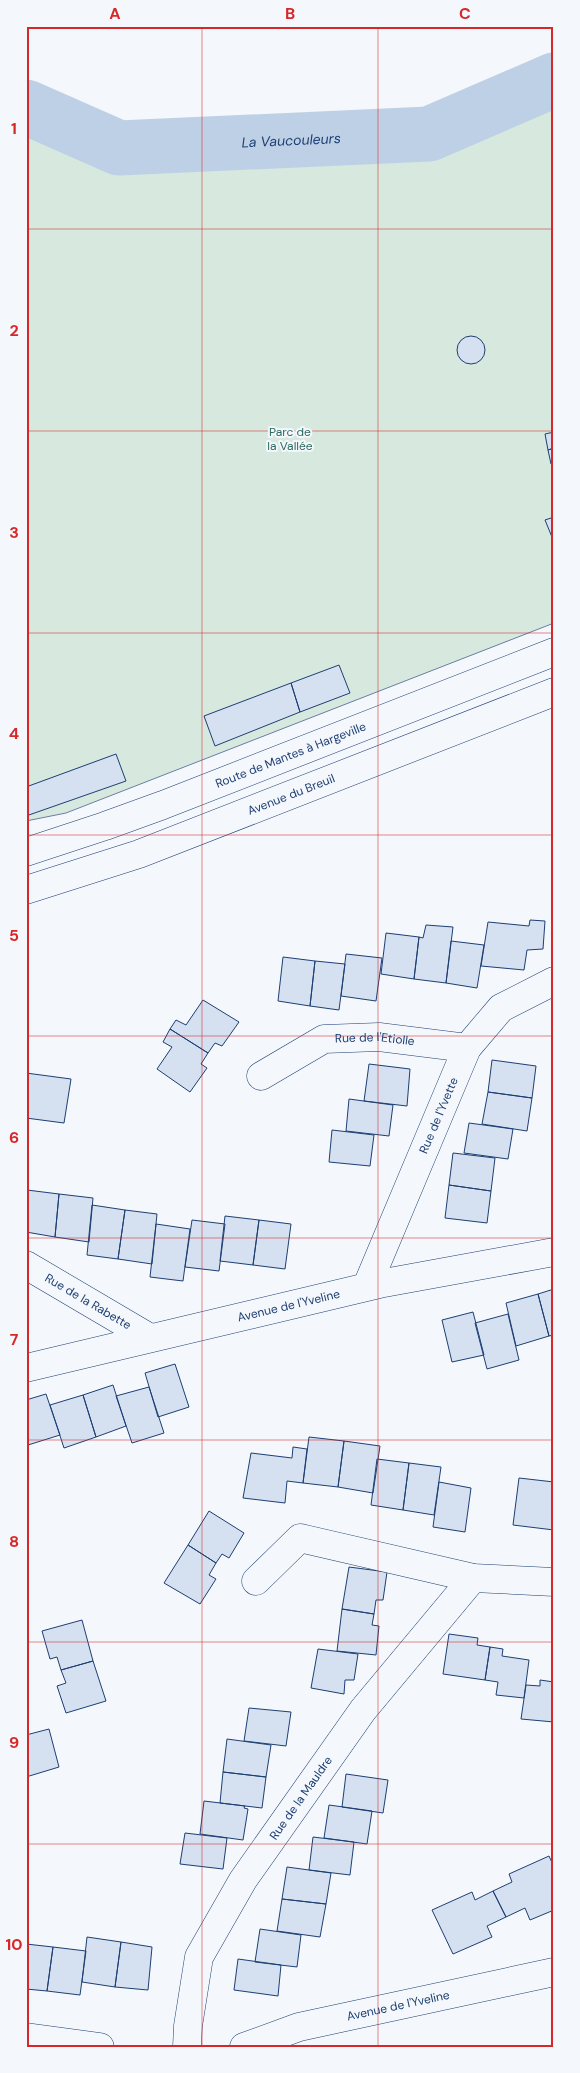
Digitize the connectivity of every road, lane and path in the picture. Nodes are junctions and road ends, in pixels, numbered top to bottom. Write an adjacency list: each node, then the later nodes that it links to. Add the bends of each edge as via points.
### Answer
1 (554, 652): 3 (street, Route de Mantes à Hargeville, via 138,814)
2 (554, 692): 4 (street, Avenue du Breuil, via 147,850)
3 (26, 852)
4 (26, 890)
5 (554, 981): 6 (street, Rue de l'Yvette, via 502,1008)
6 (467, 1048): 7 (street, Rue de l'Etiolle, via 379,1037 324,1039); 10 (street, Rue de l'Yvette)
7 (261, 1076)
8 (554, 1252): 10 (street, Avenue de l'Yveline)
9 (26, 1266): 11 (street, Rue de la Rabette)
10 (367, 1286): 11 (street, Avenue de l'Yveline)
11 (150, 1338): 12 (street, Avenue de l'Yveline)
12 (26, 1368)
13 (473, 1578): 14 (street, via 300,1538); 15 (street); 20 (street, Rue de la Mauldre, via 363,1710 243,1880 199,1957)
14 (256, 1581)
15 (554, 1582)
16 (554, 1972): 17 (street, Avenue de l'Yveline, via 308,2025)
17 (272, 2036): 21 (street, Avenue de l'Yveline); 22 (street)
18 (26, 2037): 19 (street)
19 (100, 2047)
20 (187, 2047)
21 (244, 2047)
22 (297, 2047)

